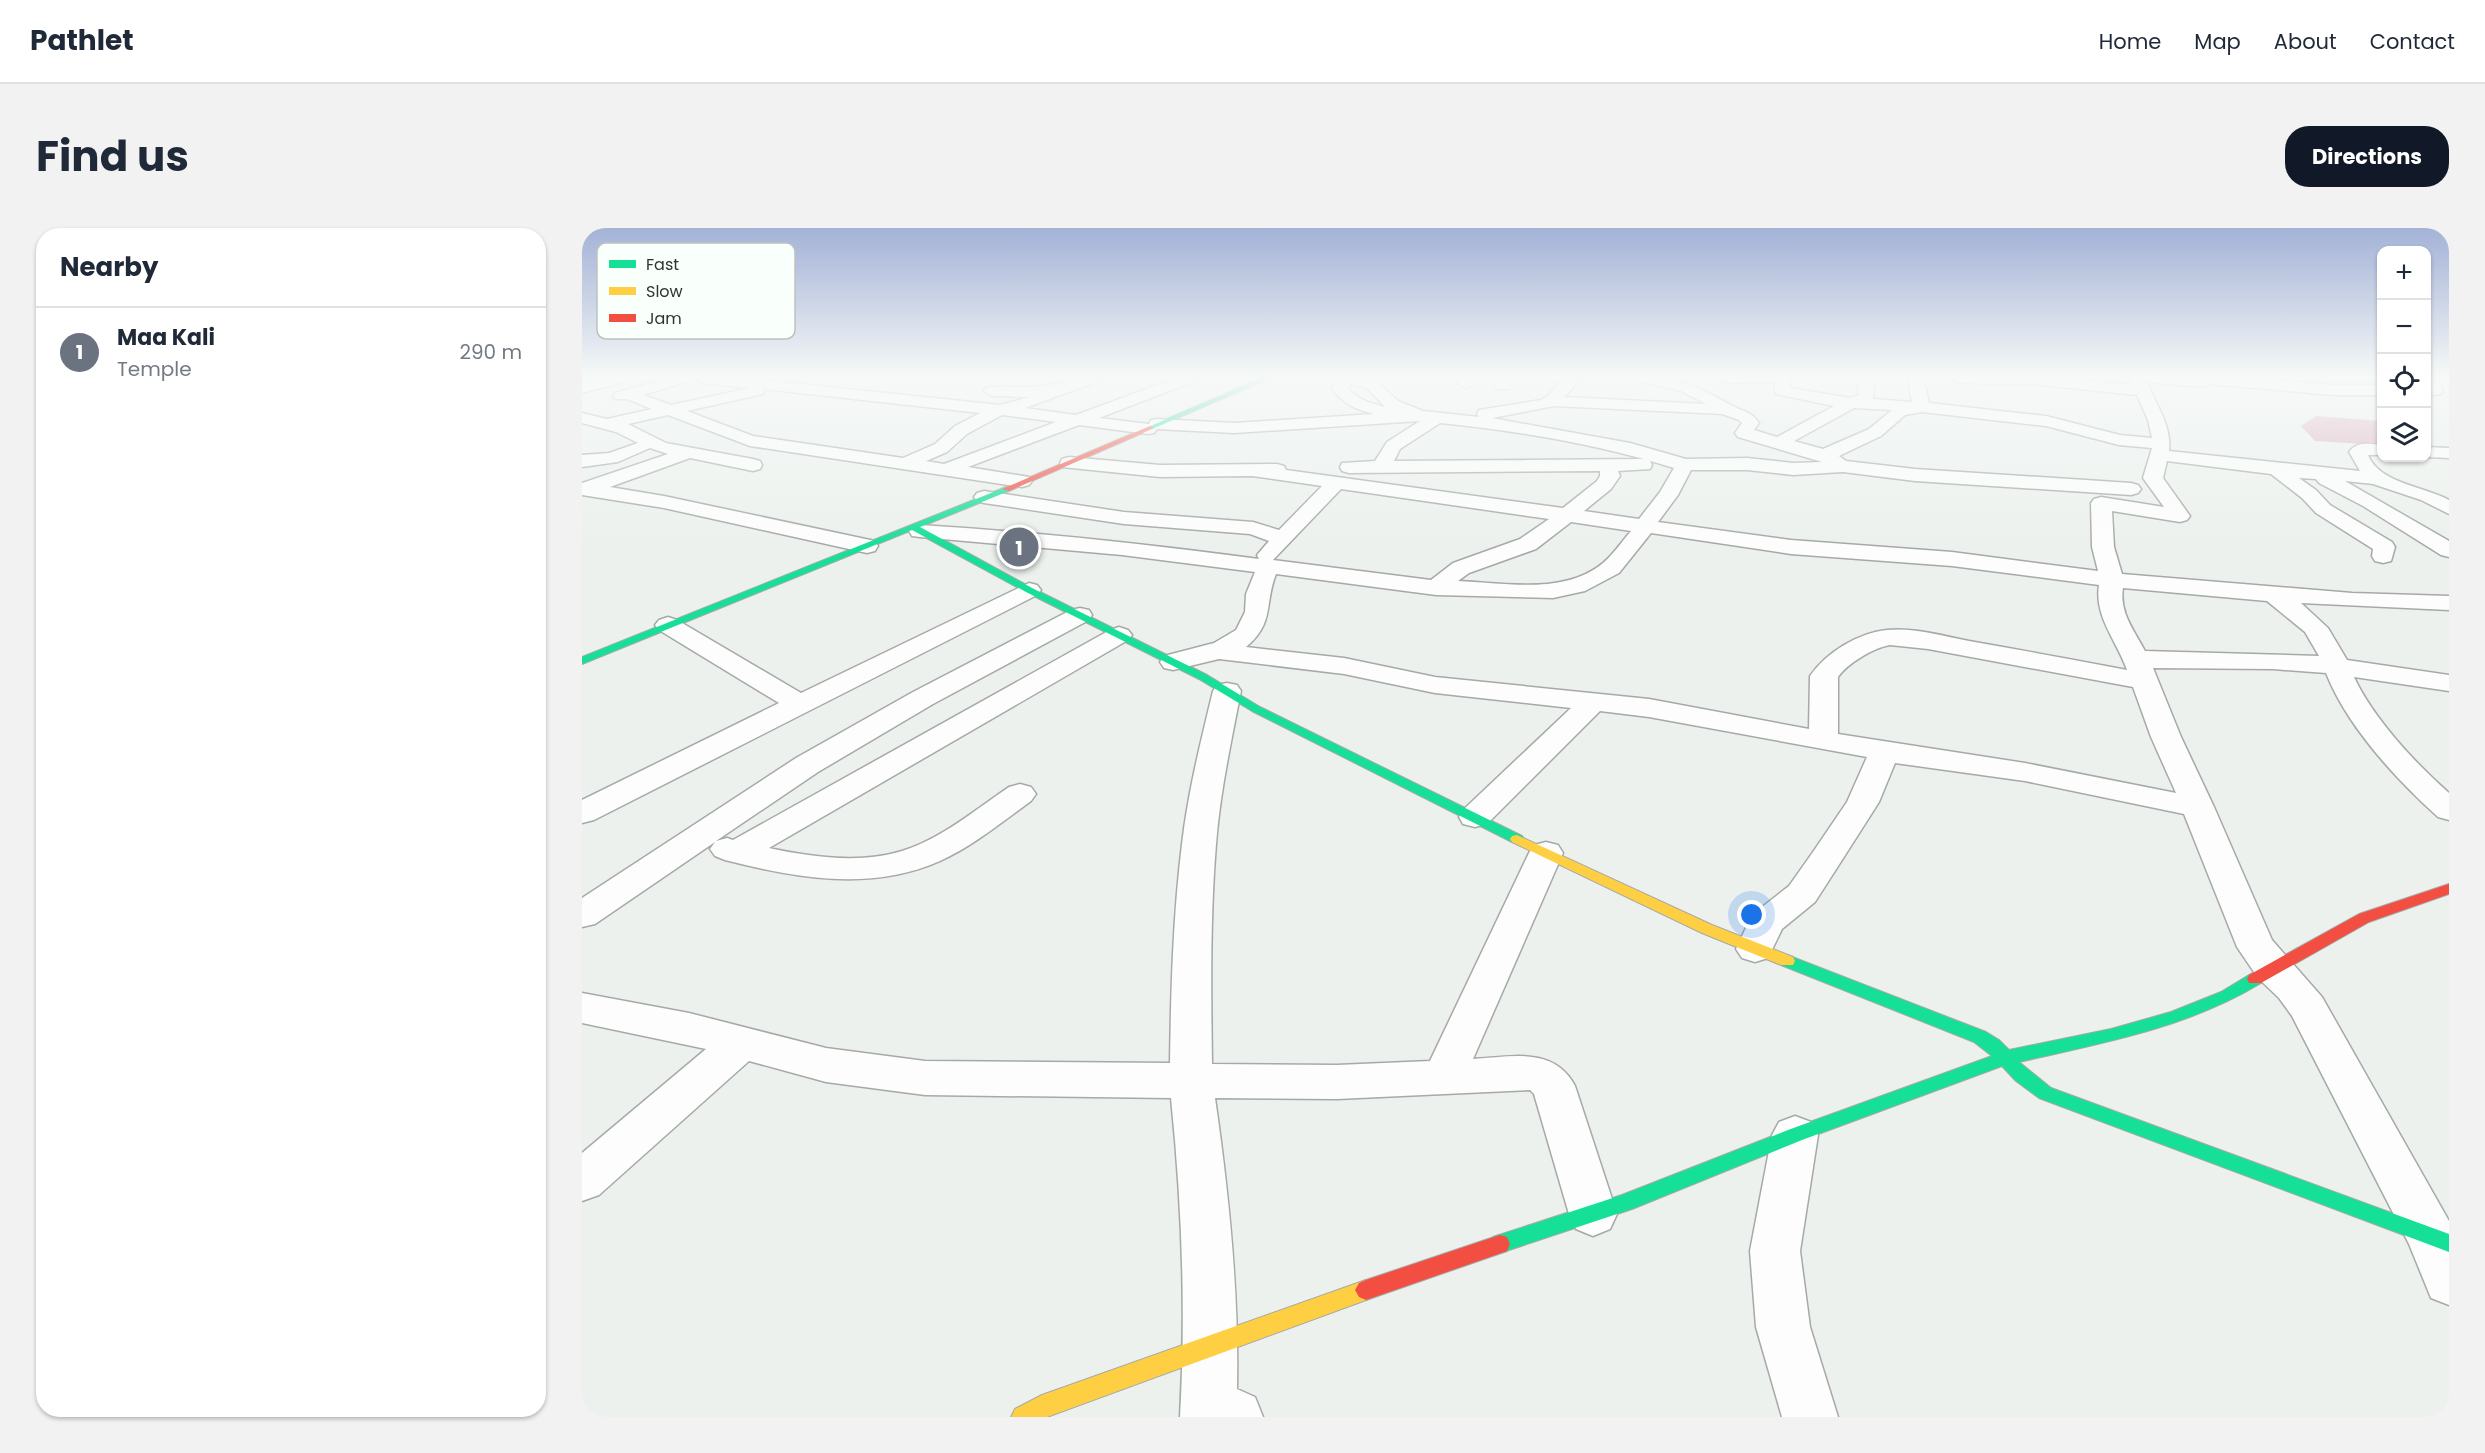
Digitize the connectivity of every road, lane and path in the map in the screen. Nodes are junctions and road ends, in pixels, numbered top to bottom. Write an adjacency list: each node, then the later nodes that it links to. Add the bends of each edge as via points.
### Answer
1 (634, 433): 16 (street)
2 (730, 433): 26 (street, via 750,441)
3 (959, 433): 26 (street, via 935,452)
4 (1040, 433): 35 (street)
5 (1135, 433): 27 (street)
6 (1408, 433): 33 (street, via 1393,446)
7 (1545, 433): 14 (street)
8 (1744, 433): 17 (street)
9 (1797, 433): 17 (street)
10 (1872, 433): 24 (street)
11 (2082, 433): 15 (street)
12 (2091, 433): 15 (street)
13 (2157, 433): 19 (street)
14 (1558, 436): 18 (street); 34 (street)
15 (2091, 441): 19 (street, via 2119,440)
16 (652, 444): 22 (street); 25 (street, via 612,458)
17 (1778, 444): 24 (street)
18 (1630, 448): 28 (street, via 1708,455); 30 (street)
19 (2160, 450): 36 (street); 42 (street, via 2153,478 2181,516)
20 (2377, 450): 39 (street, via 2358,452)
21 (2431, 452): 23 (street)
22 (687, 453): 29 (street); 43 (street)
23 (2449, 453)
24 (1824, 455): 32 (street)
25 (582, 461)
26 (906, 463): 35 (street)
27 (1069, 463): 37 (street, via 1160,471); 40 (street)
28 (1747, 464): 30 (street); 32 (street, via 1793,469)
29 (753, 465)
30 (1681, 465): 31 (street); 47 (street, via 1668,495)
31 (1608, 466): 34 (street); 46 (street, via 1608,480)
32 (1843, 466): 42 (street, via 1915,475)
33 (1381, 467): 34 (street); 37 (street)
34 (1577, 467)
35 (947, 469): 40 (street)
36 (2276, 470): 38 (street); 52 (street, via 2323,509 2384,547)
37 (1255, 471): 41 (street)
38 (2313, 473): 39 (street); 51 (street)
39 (2376, 478): 45 (street, via 2428,496)
40 (1022, 481): 44 (street)
41 (1337, 482): 46 (street); 49 (street)
42 (2095, 485): 54 (street, via 2103,547)
43 (584, 489): 50 (street, via 664,502)
44 (982, 497): 48 (street); 49 (street, via 1133,519 1253,528)
45 (2449, 508)
46 (1569, 514): 47 (street); 55 (street, via 1528,544 1461,568)
47 (1644, 528): 54 (street, via 1791,547 1952,559); 55 (street, via 1611,568 1577,586 1523,592)
48 (916, 529): 50 (street); 53 (street); 56 (street)
49 (1283, 539): 53 (street)
50 (867, 546): 60 (street)
51 (2449, 550)
52 (2383, 556)
53 (1263, 566): 55 (street); 66 (street, via 1254,621 1233,646)
54 (2112, 580): 57 (street); 65 (street, via 2111,612)
55 (1436, 588)
56 (1029, 590): 59 (street); 69 (street)
57 (2274, 594): 58 (street); 64 (street, via 2314,627)
58 (2449, 603)
59 (1080, 615): 61 (street); 77 (street, via 859,734)
60 (668, 625): 62 (street); 69 (street)
61 (1119, 635): 63 (street); 78 (street)
62 (582, 661)
63 (1173, 662): 66 (street); 66 (street)
64 (2334, 665): 65 (street, via 2178,661); 67 (street); 74 (street, via 2348,693 2394,754)
65 (2140, 669): 70 (street, via 1928,641 1878,639 1833,665 1824,676); 73 (street)
66 (1223, 671): 68 (street, via 1344,666 1434,685); 76 (street, via 1256,709); 88 (street, via 1199,842 1191,942)
67 (2449, 683)
68 (1593, 702): 70 (street, via 1681,713); 76 (street)
69 (800, 704): 75 (street)
70 (1823, 740): 71 (street)
71 (1884, 752): 73 (street, via 2025,772); 82 (street, via 1863,802 1802,894 1766,924)
72 (1020, 794): 78 (street, via 950,842 914,859 876,868 800,865)
73 (2198, 807): 83 (street, via 2256,947)
74 (2449, 810)
75 (582, 813)
76 (1475, 817): 79 (street)
77 (693, 841): 78 (street); 81 (street)
78 (737, 852)
79 (1545, 853): 82 (street); 87 (street)
80 (2449, 890): 83 (street, via 2364,918)
81 (582, 915)
82 (1755, 949): 86 (street, via 1980,1037)
83 (2272, 968): 86 (street, via 2227,996 2175,1017); 92 (street, via 2308,1008)
84 (582, 1008): 85 (street)
85 (743, 1042): 88 (street, via 826,1065 925,1078); 90 (street)
86 (2005, 1058): 89 (street); 92 (street, via 2045,1093 2068,1103)
87 (1444, 1076): 88 (street, via 1337,1082); 91 (street, via 1535,1072 1545,1077 1557,1096)
88 (1191, 1081): 94 (street, via 1203,1181)
89 (1795, 1135): 91 (street); 97 (street, via 1776,1251 1783,1327)
90 (582, 1181)
91 (1593, 1214): 94 (street, via 1455,1258)
92 (2440, 1240): 93 (street)
93 (2449, 1281)
94 (1211, 1345): 95 (street); 96 (street)
95 (1217, 1415)
96 (1023, 1417)
97 (1810, 1417)

